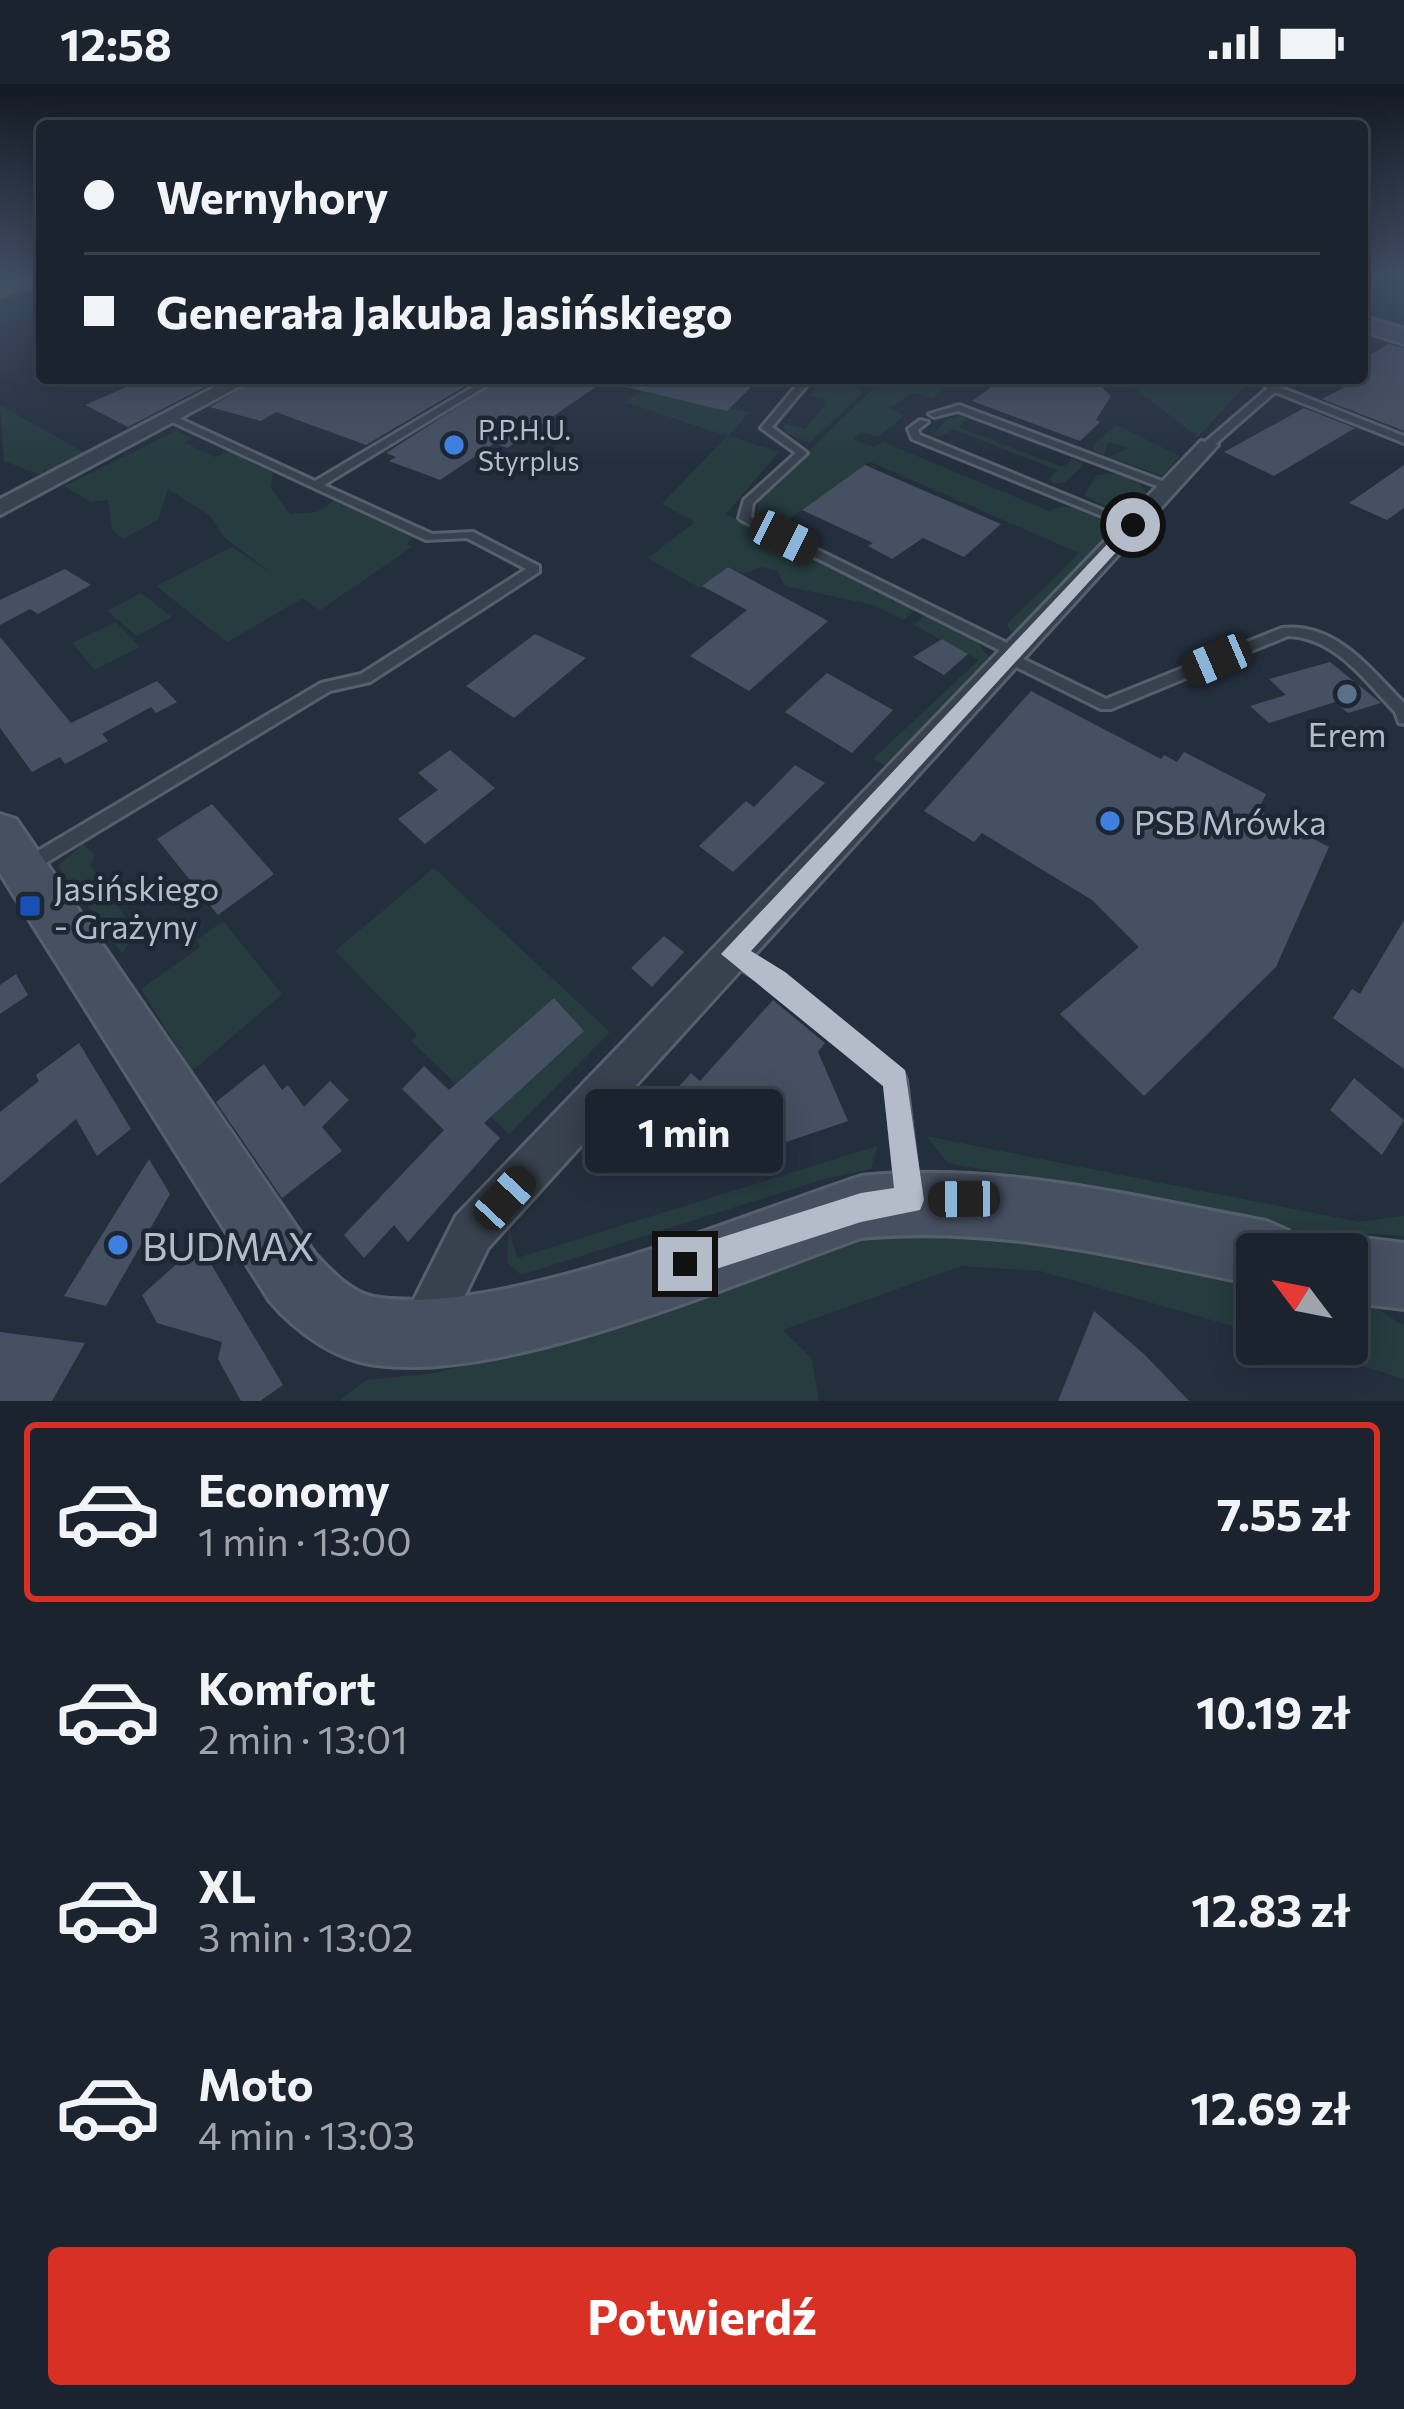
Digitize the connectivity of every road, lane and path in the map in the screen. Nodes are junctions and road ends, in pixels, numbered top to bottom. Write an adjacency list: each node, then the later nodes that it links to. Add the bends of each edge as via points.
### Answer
1 (235, 384): 7 (street)
2 (484, 384): 11 (lane)
3 (803, 384): 15 (lane, via 766,428 802,453 748,502 745,518)
4 (1268, 384): 5 (lane)
5 (1274, 388): 9 (lane); 10 (lane)
6 (934, 414): 12 (lane, via 959,407)
7 (171, 418): 11 (lane); 13 (street)
8 (922, 422): 14 (lane, via 916,437)
9 (1404, 440)
10 (1208, 445): 12 (street)
11 (316, 485): 17 (lane, via 430,538 469,534 535,569 365,678 326,687)
12 (1168, 487): 14 (street)
13 (0, 508)
14 (1133, 525): 15 (street)
15 (1011, 655): 16 (lane, via 1106,706 1306,629 1327,638); 18 (street)
16 (1404, 718)
17 (12, 850): 23 (street, via 301,1287 329,1313 368,1329)
18 (733, 954): 19 (lane, via 896,1080); 23 (street, via 472,1232)
19 (909, 1200): 20 (street, via 964,1199); 23 (street, via 861,1207 508,1321)
20 (1236, 1249)
21 (1368, 1272): 22 (street)
22 (1404, 1276)
23 (422, 1331)

